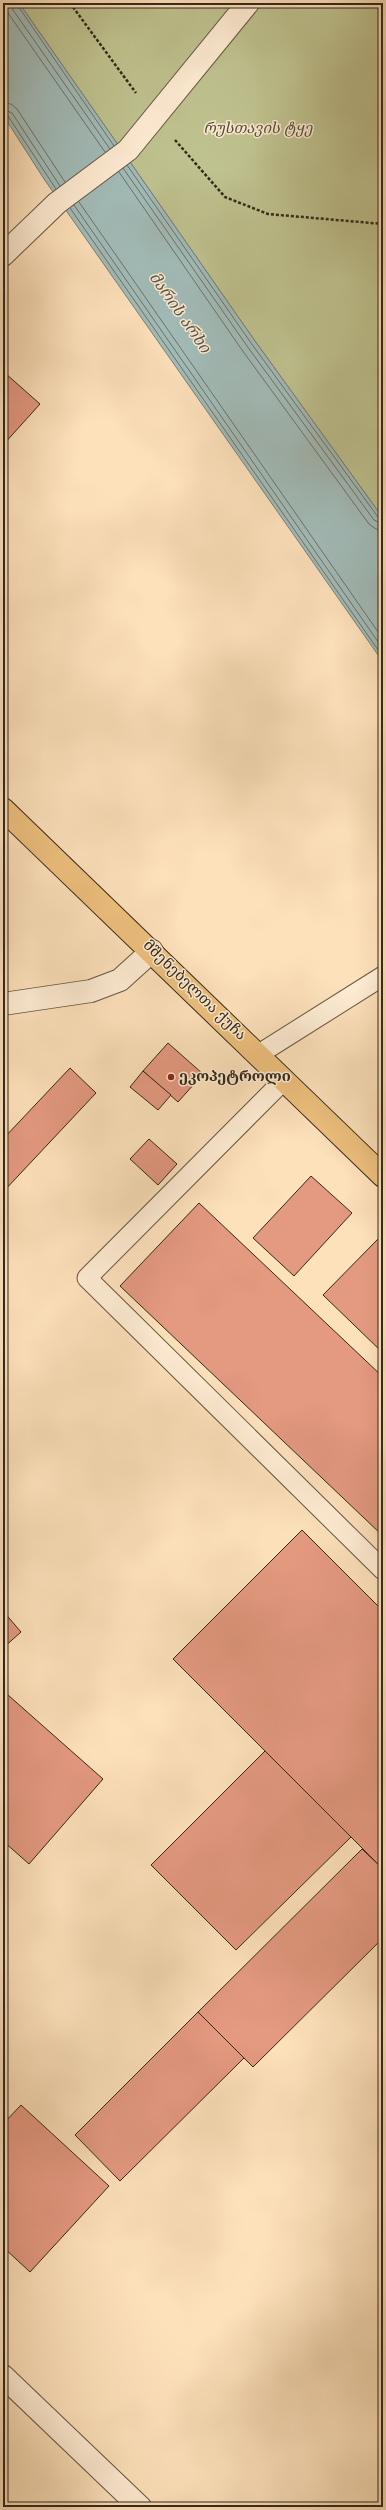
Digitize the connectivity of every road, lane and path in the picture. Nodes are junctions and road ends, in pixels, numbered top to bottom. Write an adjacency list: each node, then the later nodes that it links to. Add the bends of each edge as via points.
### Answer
1 (70, 3): 3 (path)
2 (248, 3): 3 (street)
3 (155, 118): 4 (path, via 225,197 268,214); 5 (street, via 128,150 57,203)
4 (383, 224)
5 (3, 255)
6 (3, 809): 7 (main road, მშენებელთა ქუჩა)
7 (152, 951): 9 (street, via 120,980 91,991); 10 (main road, მშენებელთა ქუჩა)
8 (383, 976): 10 (lane)
9 (3, 1004)
10 (259, 1054): 11 (main road, მშენებელთა ქუჩა)
11 (283, 1081): 12 (main road, მშენებელთა ქუჩა); 13 (lane, via 87,1278)
12 (383, 1176)
13 (383, 1570)
14 (3, 2376): 15 (street)
15 (140, 2507)

